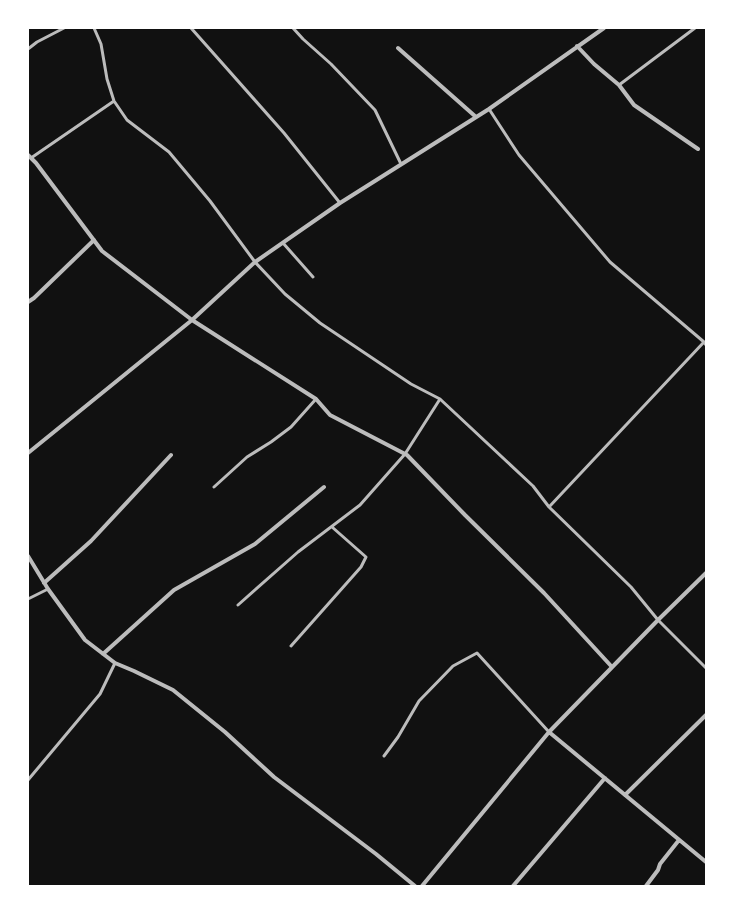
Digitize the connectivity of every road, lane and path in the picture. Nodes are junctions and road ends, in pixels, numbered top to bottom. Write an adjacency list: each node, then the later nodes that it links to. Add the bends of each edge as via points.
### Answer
1 (64, 28): 9 (lane)
2 (94, 28): 11 (lane, via 101,44 107,80)
3 (191, 28): 17 (lane, via 284,133)
4 (294, 28): 16 (lane, via 375,110)
5 (604, 28): 7 (street)
6 (695, 28): 10 (lane)
7 (577, 46): 10 (street); 12 (street)
8 (398, 48): 13 (street)
9 (28, 49)
10 (619, 85): 14 (street, via 634,105)
11 (114, 101): 15 (lane); 20 (lane, via 127,120 169,152 210,201)
12 (488, 109): 13 (street); 24 (lane, via 519,155 610,262)
13 (476, 117): 16 (street)
14 (698, 149)
15 (29, 156): 18 (street)
16 (401, 164): 17 (street)
17 (340, 203): 19 (street)
18 (94, 240): 22 (street); 23 (street, via 102,251)
19 (283, 243): 20 (street); 21 (lane)
20 (255, 262): 23 (street); 26 (lane, via 285,294 320,323 411,384)
21 (313, 277)
22 (28, 302)
23 (192, 320): 25 (street); 27 (street)
24 (705, 344): 32 (lane)
25 (316, 399): 28 (street, via 330,415); 30 (lane, via 290,427 246,457)
26 (440, 399): 28 (lane); 32 (lane, via 533,486)
27 (28, 453)
28 (405, 454): 33 (lane, via 360,505); 44 (street, via 544,593)
29 (170, 455): 36 (street, via 91,541)
30 (214, 487)
31 (324, 487): 42 (street, via 255,544 174,590)
32 (549, 507): 40 (lane, via 631,587)
33 (332, 528): 39 (lane, via 298,552); 41 (lane, via 366,557 361,567)
34 (28, 556): 36 (street)
35 (706, 573): 40 (street)
36 (44, 583): 37 (street)
37 (48, 589): 38 (lane); 42 (street, via 85,640)
38 (28, 599)
39 (238, 605)
40 (658, 620): 44 (street); 45 (lane)
41 (290, 646)
42 (103, 654): 43 (street)
43 (115, 663): 50 (lane, via 100,694); 54 (street, via 173,690 225,732 274,777)
44 (612, 667): 47 (street)
45 (706, 668)
46 (706, 715): 51 (street)
47 (550, 732): 48 (lane, via 477,654 454,666 419,701); 49 (street); 55 (street)
48 (384, 756)
49 (605, 778): 51 (street); 56 (street)
50 (28, 780)
51 (625, 795): 52 (street)
52 (679, 840): 53 (street); 57 (street)
53 (706, 862)
54 (415, 886)
55 (422, 886)
56 (513, 886)
57 (646, 886)

